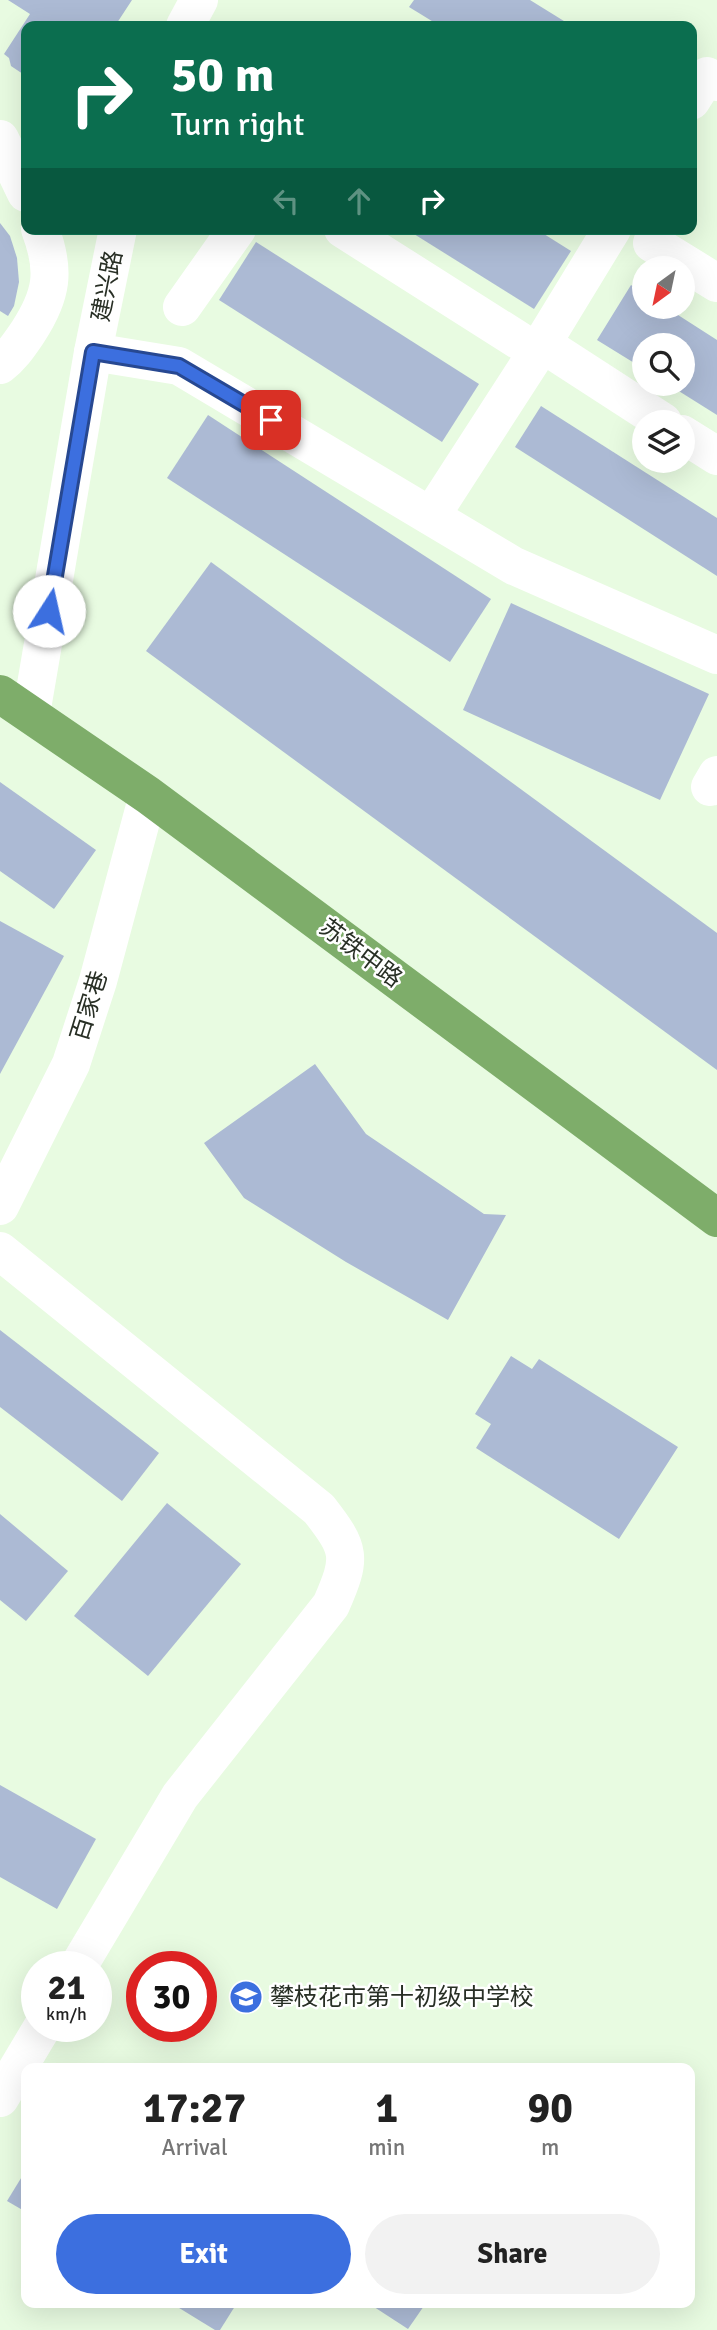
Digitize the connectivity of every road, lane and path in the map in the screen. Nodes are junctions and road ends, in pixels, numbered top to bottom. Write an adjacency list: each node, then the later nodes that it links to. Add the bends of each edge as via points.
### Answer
1 (199, 0): 2 (street)
2 (188, 21)
3 (717, 82): 4 (street, via 707,76)
4 (697, 92)
5 (0, 139): 6 (street)
6 (21, 183)
7 (42, 235): 17 (street, via 50,278 43,308 12,357)
8 (117, 235): 15 (street, 建兴路)
9 (233, 235): 14 (street)
10 (353, 235): 16 (street)
11 (609, 235): 16 (street)
12 (652, 243): 13 (street)
13 (717, 283)
14 (183, 307)
15 (93, 352): 21 (street, via 179,366); 23 (street, 建兴路)
16 (547, 353): 18 (street); 21 (street)
17 (0, 365)
18 (643, 410)
19 (695, 442): 20 (street)
20 (717, 456)
21 (430, 516): 22 (street, via 514,566)
22 (717, 655)
23 (16, 704): 24 (highway, 苏铁中路)
24 (148, 795): 25 (street, 百家巷, via 71,1064); 26 (highway, 苏铁中路)
25 (0, 1206)
26 (717, 1218)
27 (0, 1251): 28 (street, via 318,1509 342,1539 345,1572 331,1605 180,1796)
28 (88, 1951)
29 (33, 2042): 30 (street)
30 (0, 2098)

